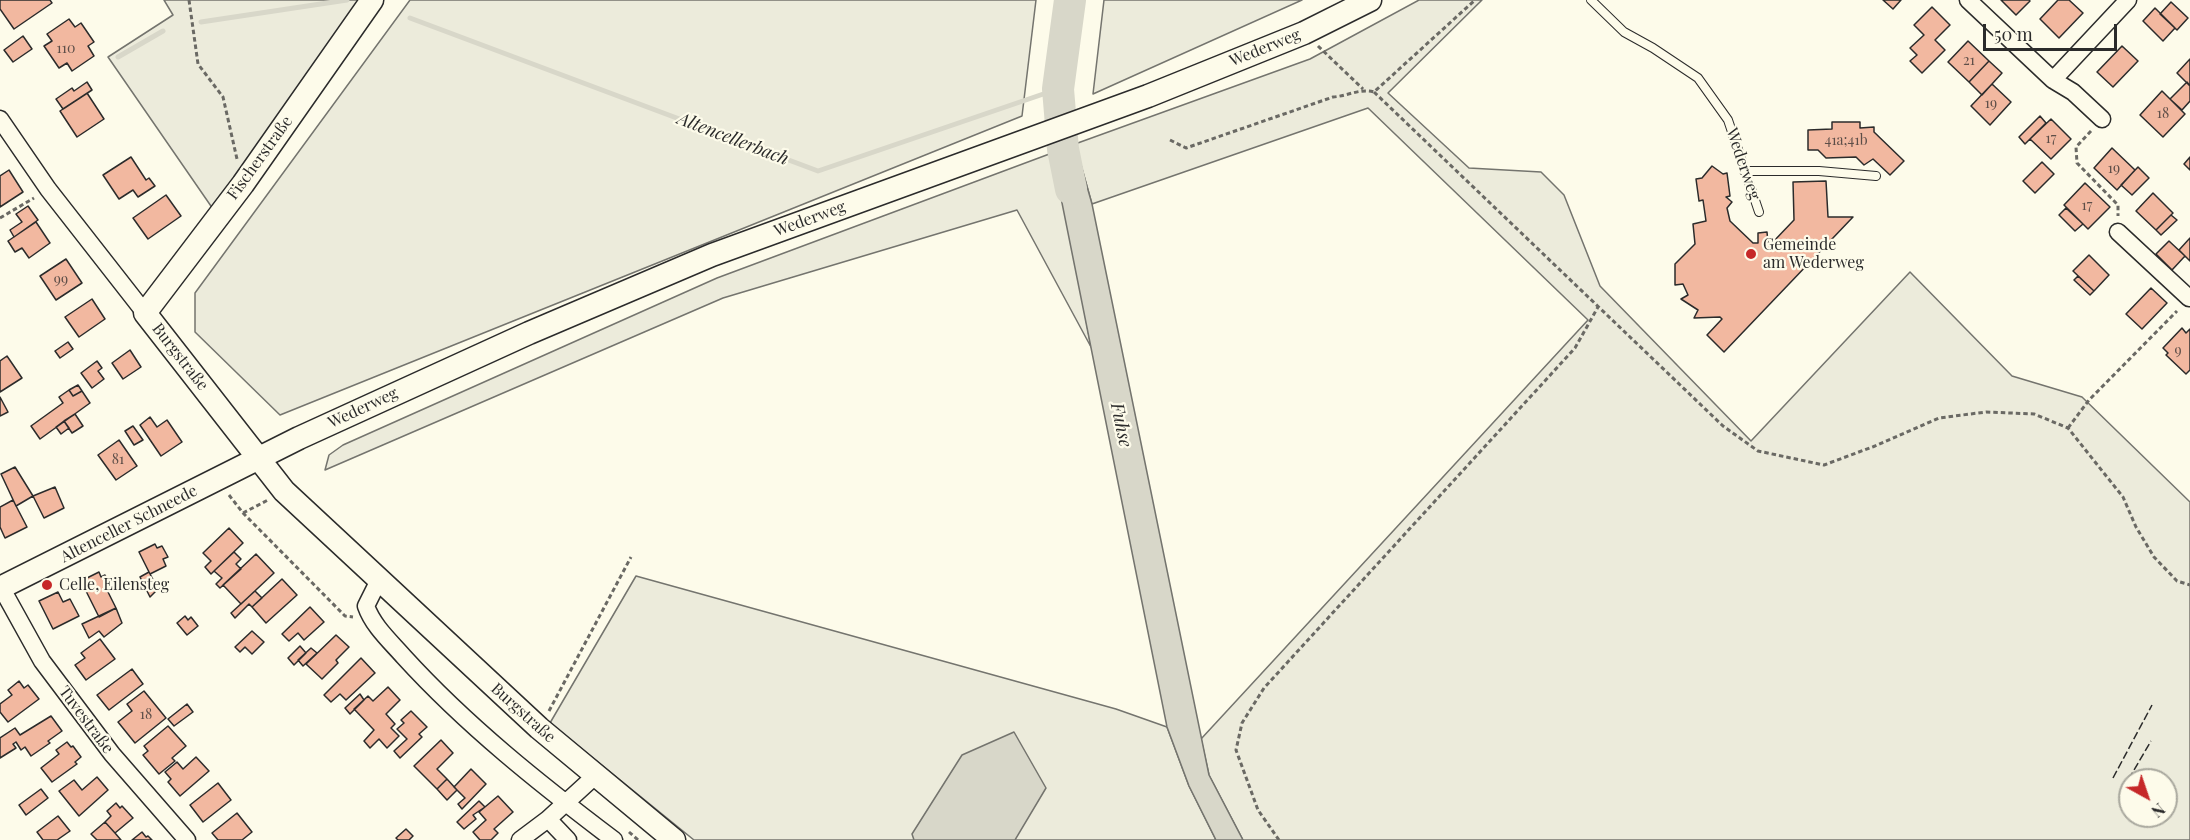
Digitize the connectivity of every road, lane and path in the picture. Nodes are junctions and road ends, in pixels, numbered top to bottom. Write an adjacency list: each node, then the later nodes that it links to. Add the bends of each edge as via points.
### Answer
1 (189, 0): 17 (path, via 198,64 223,97)
2 (372, 0): 17 (main road, Fischerstraße)
3 (1370, 0): 8 (main road, Wederweg)
4 (1475, 0): 11 (path)
5 (1591, 0): 15 (lane, Wederweg, via 1624,32 1698,78 1728,120)
6 (1968, 0): 9 (street)
7 (2128, 0): 9 (street)
8 (1304, 33): 10 (path); 26 (main road, Wederweg, via 1148,96 712,255 400,391)
9 (2053, 80): 13 (street, via 2073,92)
10 (1364, 90): 11 (path); 14 (path, via 1186,148)
11 (1374, 92): 23 (path)
12 (0, 118): 18 (street, Burgstraße)
13 (2102, 119): 21 (path, via 2076,147 2077,163 2118,205)
14 (1170, 140)
15 (1744, 171): 16 (lane); 19 (lane, Wederweg)
16 (1876, 176)
17 (243, 184): 24 (main road, Fischerstraße)
18 (48, 189): 20 (path); 24 (street, Burgstraße)
19 (1759, 212)
20 (0, 218)
21 (2118, 232): 22 (street)
22 (2189, 297): 25 (path, via 2089,400)
23 (1598, 307): 25 (path, via 1723,426 1758,451 1824,465 1939,418 1986,412 2034,414); 44 (path, via 1575,348 1264,688 1242,723 1236,750 1258,810)
24 (145, 313): 26 (main road, Burgstraße)
25 (2068, 428): 32 (path, via 2123,497 2154,557 2177,581)
26 (258, 458): 27 (main road, Altenceller Schneede); 28 (main road, Burgstraße)
27 (218, 479): 29 (path); 33 (main road, Altenceller Schneede)
28 (284, 491): 29 (path); 31 (main road, Burgstraße)
29 (243, 513): 34 (path, via 345,616)
30 (631, 557): 35 (path)
31 (379, 580): 34 (street, via 366,606); 35 (main road, Burgstraße)
32 (2190, 585)
33 (1, 588): 39 (street, Tuvestraße, via 42,662 112,754)
34 (370, 619): 37 (street, via 489,741)
35 (539, 728): 36 (main road, Burgstraße)
36 (595, 776): 37 (street); 43 (main road, Burgstraße)
37 (566, 803): 38 (street); 42 (street)
38 (548, 819): 40 (street); 41 (street)
39 (187, 840)
40 (520, 840)
41 (568, 840)
42 (614, 840)
43 (674, 840)
44 (1279, 840)

